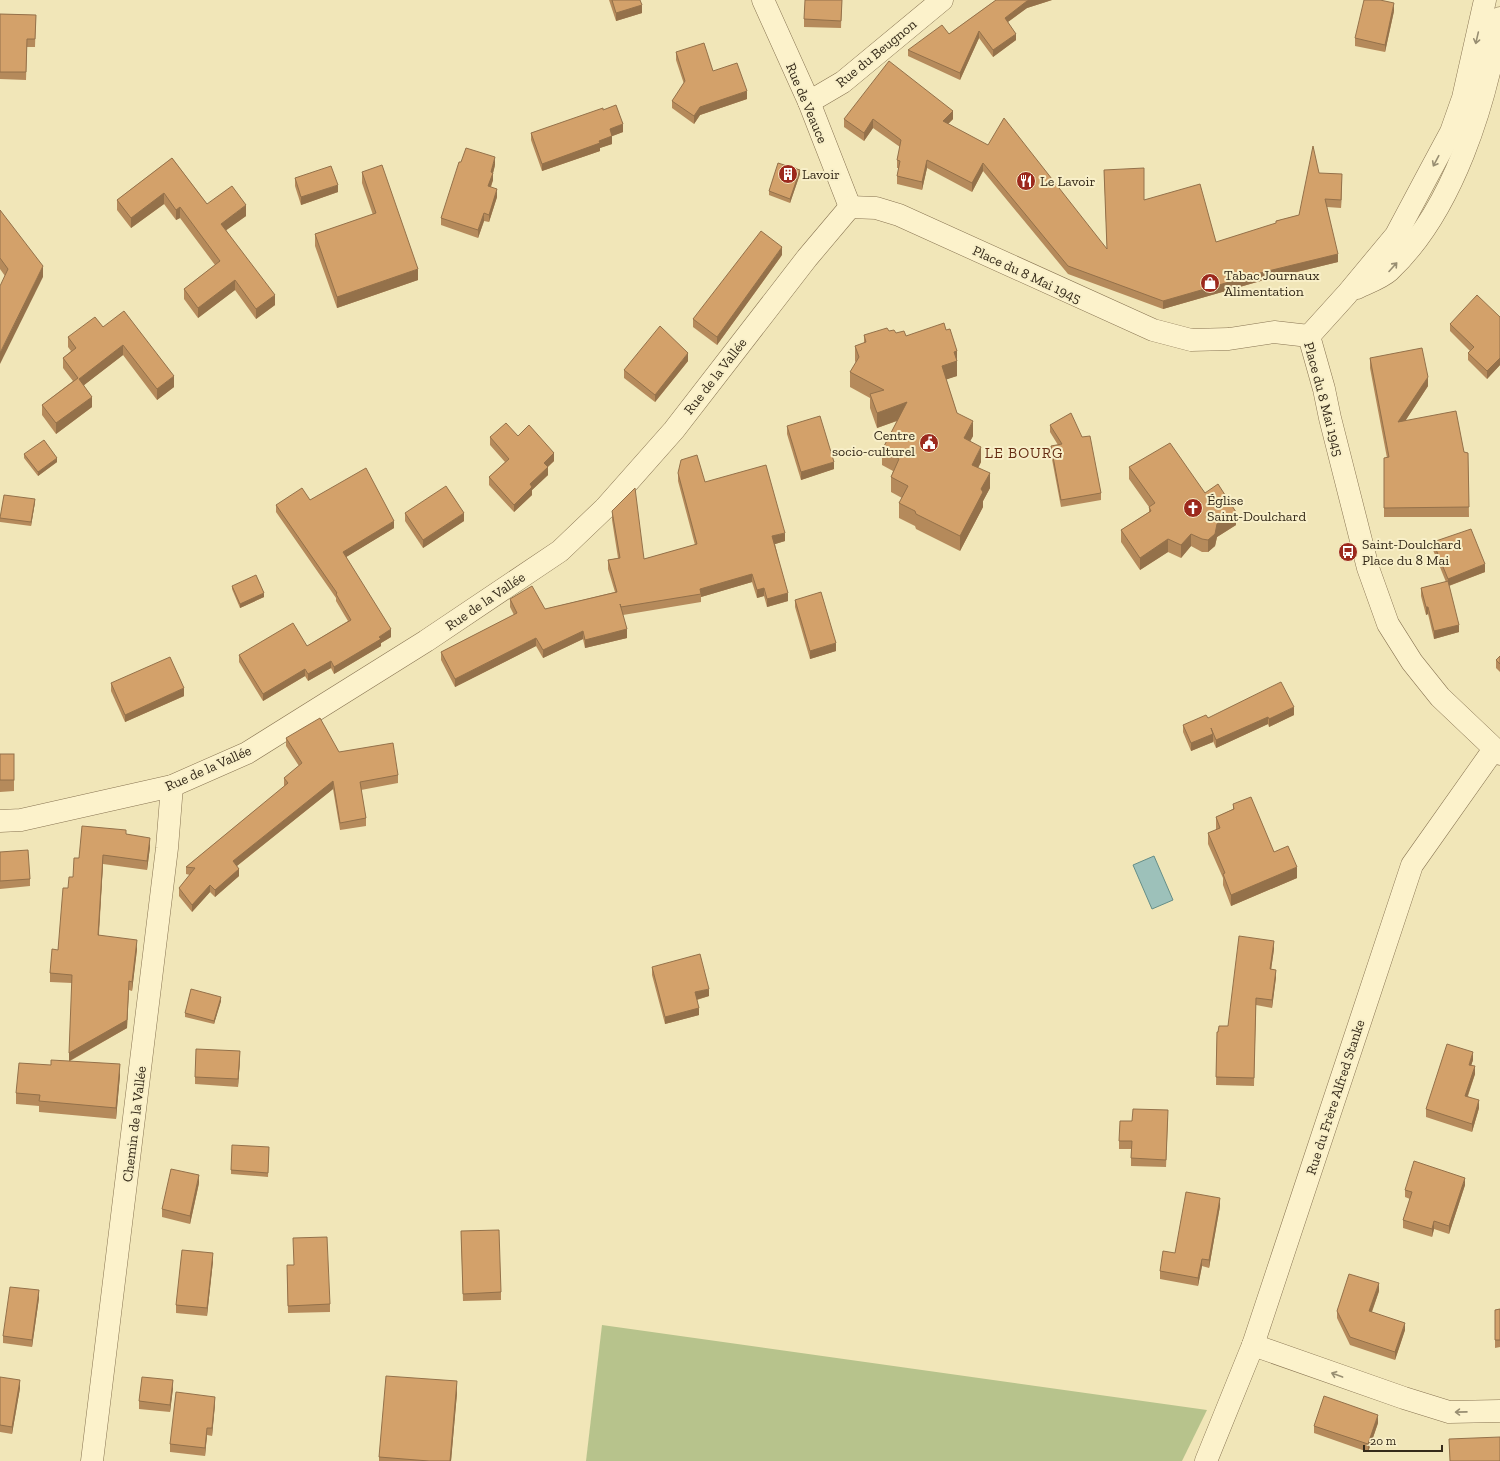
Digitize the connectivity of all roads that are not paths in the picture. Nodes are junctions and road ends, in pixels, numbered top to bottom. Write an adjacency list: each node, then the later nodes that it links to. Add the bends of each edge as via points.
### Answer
1 (764, 0): 5 (street, Rue de Veauce)
2 (942, 0): 5 (street, Rue du Beugnon, via 843,82)
3 (1485, 0): 6 (street, one-way to 6, via 1463,98)
4 (1500, 18): 6 (street, via 1479,112)
5 (809, 102): 7 (street, Rue de Veauce)
6 (1460, 135): 8 (street, via 1396,235)
7 (850, 207): 8 (street, Place du 8 Mai 1945, via 876,208 899,215 1153,330 1191,340 1229,339 1274,332); 10 (street, Rue de la Vallée, via 807,258 674,430 605,508 560,551 426,641 247,753)
8 (1309, 336): 9 (street, Place du 8 Mai 1945, via 1368,568 1388,624 1412,662 1440,697)
9 (1497, 751): 12 (street, Rue du Frère Alfred Stanke, via 1412,865)
10 (172, 786): 11 (street, Rue de la Vallée, via 21,820); 14 (street, Chemin de la Vallée, via 167,848)
11 (0, 821)
12 (1253, 1345): 13 (street, one-way to 12, via 1449,1412); 15 (street, Rue du Frère Alfred Stanke)
13 (1500, 1411)
14 (92, 1461)
15 (1206, 1461)

